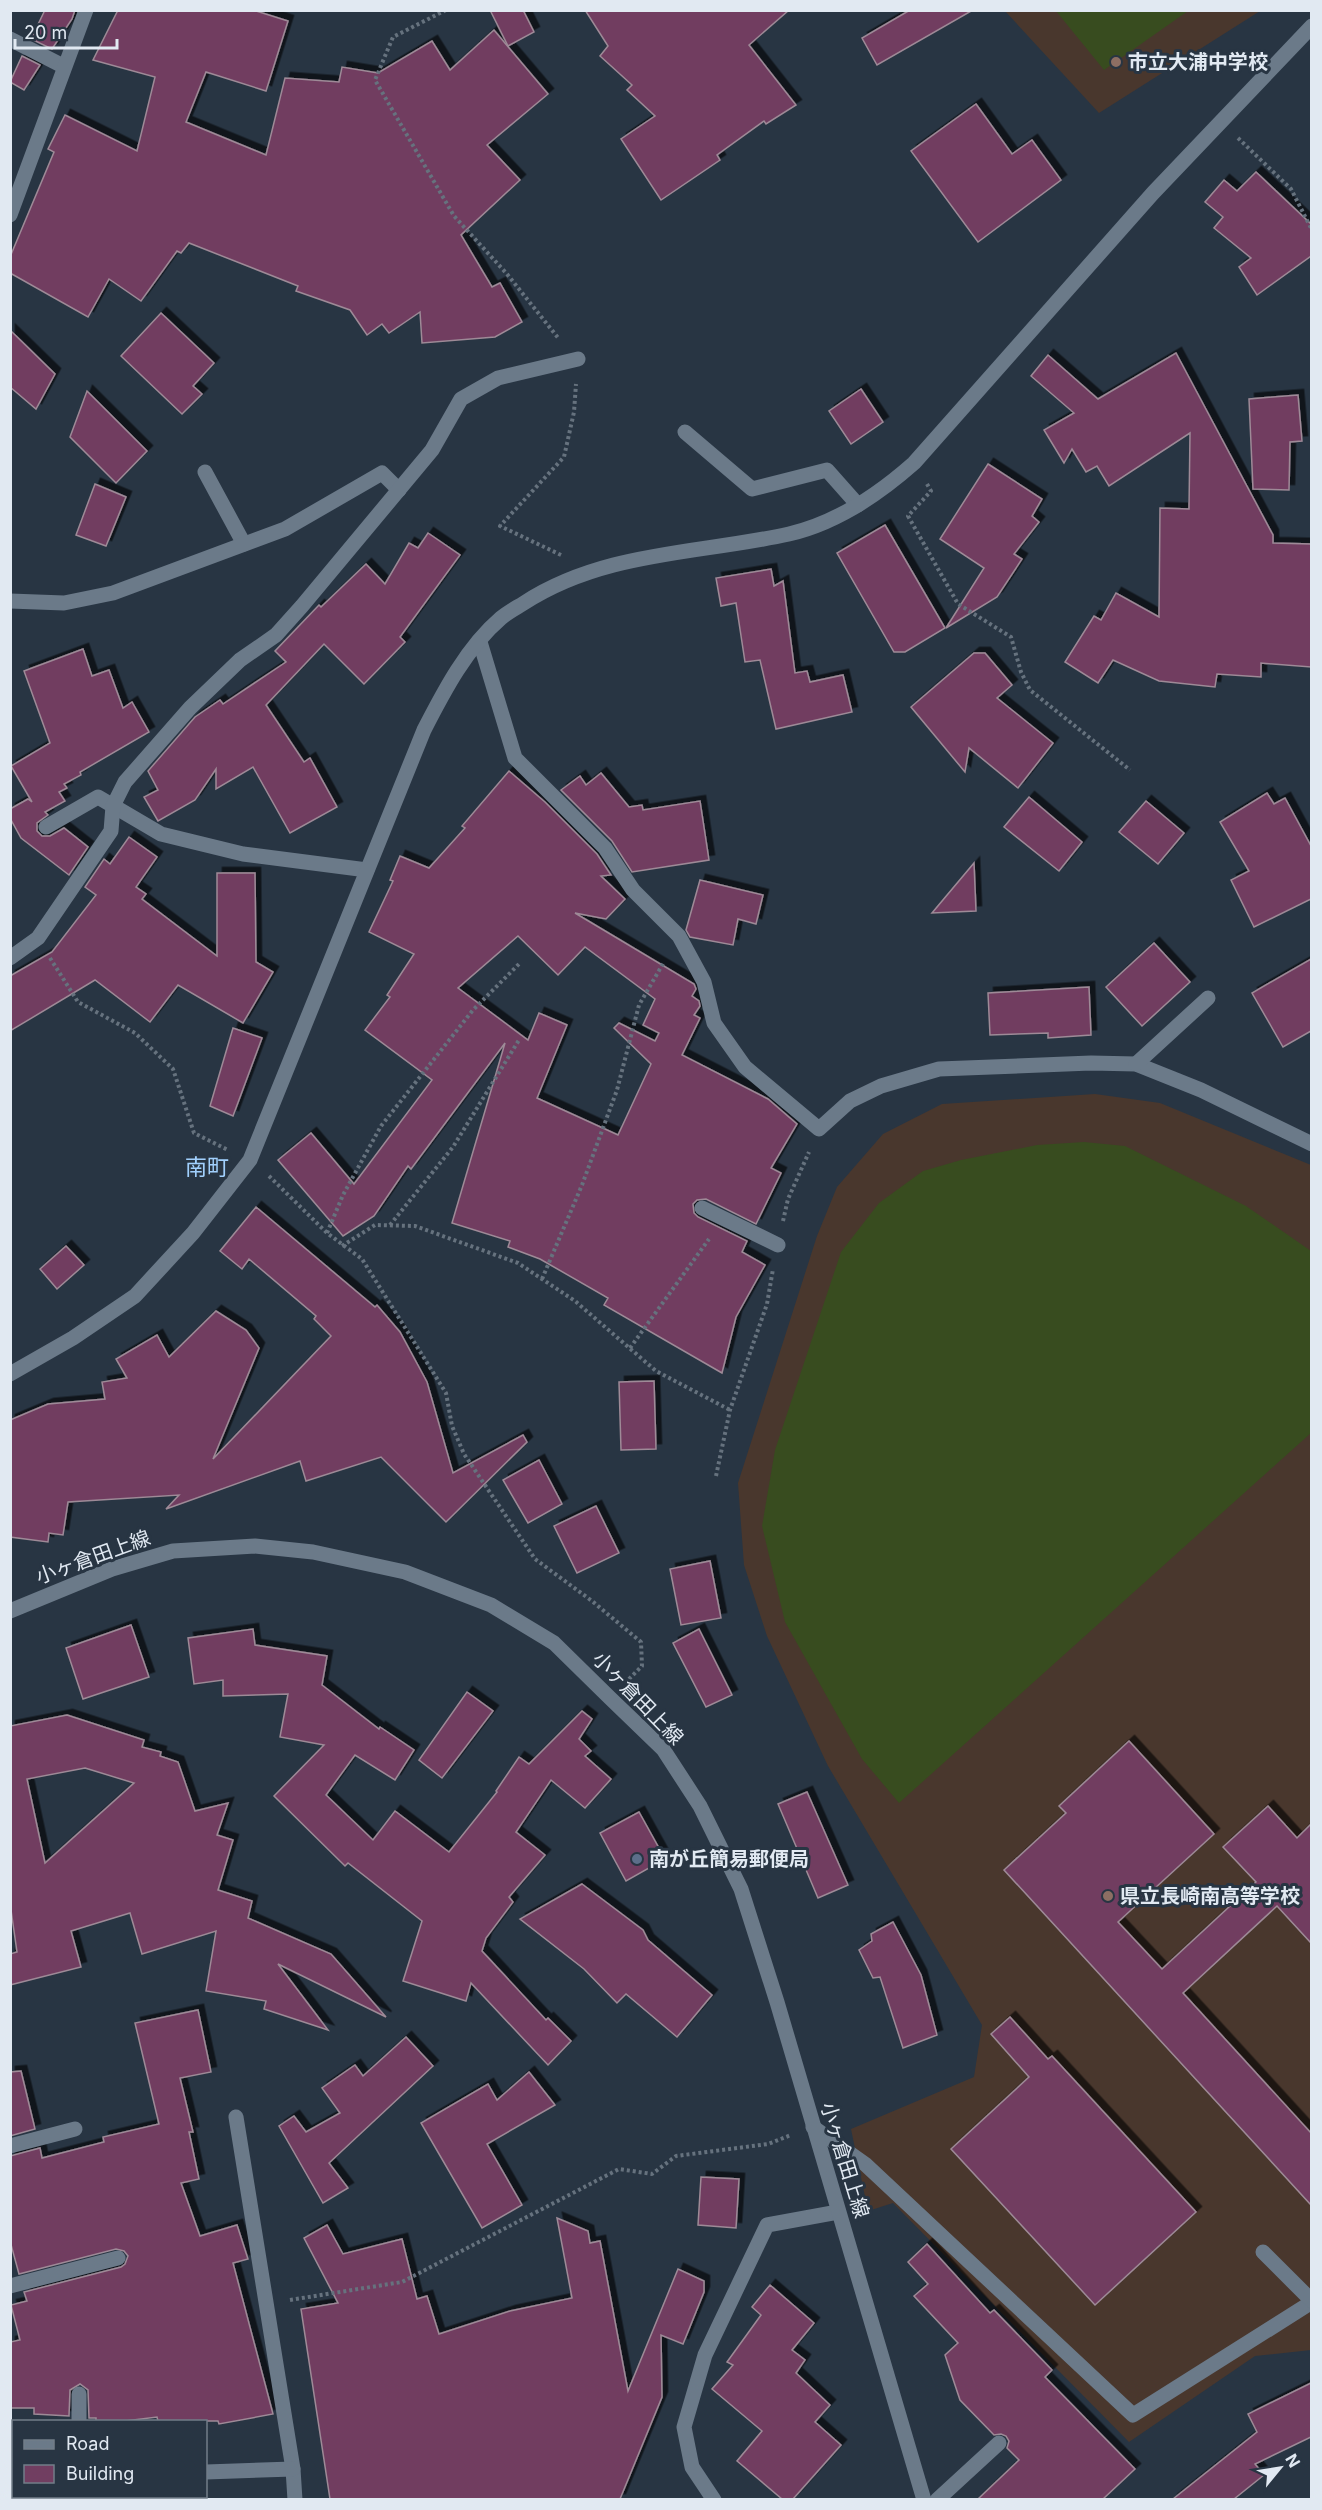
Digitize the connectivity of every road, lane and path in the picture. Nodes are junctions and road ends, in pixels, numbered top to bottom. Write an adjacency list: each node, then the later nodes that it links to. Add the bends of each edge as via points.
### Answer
1 (86, 10): 5 (street)
2 (446, 10): 9 (path, via 393,37 375,80 454,216)
3 (1311, 26): 6 (street)
4 (11, 40): 5 (street)
5 (63, 66): 7 (street)
6 (1222, 122): 8 (path, via 1291,189); 11 (street)
7 (10, 215)
8 (1311, 230)
9 (578, 359): 13 (street, via 498,378 461,399 432,450); 16 (path, via 574,412 564,457 500,526)
10 (685, 432): 14 (street, via 752,489 827,470)
11 (914, 463): 14 (street); 19 (path, via 931,491 908,516 958,604 1011,637 1030,690)
12 (204, 472): 15 (street)
13 (399, 490): 15 (street, via 382,473 285,529); 20 (street, via 276,635 240,660 190,708 125,782)
14 (858, 505): 16 (street, via 791,533 643,557)
15 (244, 544): 17 (street, via 113,593 64,603)
16 (591, 570): 18 (street, via 546,589 501,618)
17 (10, 601)
18 (480, 642): 22 (street, via 446,688 424,730); 23 (street, via 514,758 605,848 633,890)
19 (1130, 770)
20 (113, 806): 21 (street, via 98,797); 22 (street, via 161,834 243,854); 24 (street, via 111,831)
21 (46, 827)
22 (367, 870): 32 (street)
23 (680, 936): 30 (street, via 704,982 714,1023 745,1067); 39 (path, via 639,1005 617,1090)
24 (38, 938): 25 (street); 32 (path, via 78,1002 135,1033 172,1069 194,1133)
25 (10, 958)
26 (519, 964): 36 (path, via 473,1011 381,1126)
27 (1208, 998): 29 (street)
28 (519, 1040): 35 (path, via 453,1147)
29 (1136, 1064): 30 (street, via 939,1069 881,1086 850,1101); 31 (street, via 1201,1090)
30 (819, 1129): 37 (path, via 788,1199)
31 (1311, 1144)
32 (250, 1160): 36 (path); 41 (street, via 193,1233 135,1296)
33 (702, 1208): 34 (street)
34 (724, 1219): 37 (street); 40 (path)
35 (390, 1225): 38 (path, via 375,1225); 39 (path, via 415,1226 518,1263)
36 (327, 1233): 38 (path)
37 (778, 1245): 42 (path, via 767,1304)
38 (342, 1246): 45 (path, via 362,1259 446,1393 452,1426 464,1454 535,1559 641,1642 642,1666)
39 (542, 1279): 40 (path, via 574,1300)
40 (630, 1348): 42 (path, via 657,1371)
41 (10, 1374)
42 (730, 1410): 43 (path)
43 (716, 1476)
44 (10, 1611): 45 (street, 小ヶ倉田上線, via 112,1569 173,1551 255,1546 313,1552 405,1572 491,1605 554,1644)
45 (610, 1698): 47 (street, 小ヶ倉田上線, via 663,1749 700,1806 741,1888)
46 (236, 2117): 55 (street)
47 (813, 2127): 50 (street, 小ヶ倉田上線); 54 (street, via 865,2164 1133,2415); 55 (path, via 768,2144 676,2156 652,2174 619,2169 402,2282)
48 (75, 2129): 49 (street)
49 (10, 2146)
50 (838, 2212): 62 (street, via 766,2225 705,2355 684,2427 692,2467); 63 (street, 小ヶ倉田上線)
51 (1263, 2252): 54 (street)
52 (118, 2258): 53 (street)
53 (10, 2286)
54 (1311, 2302)
55 (266, 2304): 59 (street)
56 (79, 2394): 57 (street)
57 (79, 2420)
58 (999, 2443): 64 (street)
59 (293, 2469): 60 (street); 61 (street)
60 (207, 2472)
61 (296, 2499)
62 (714, 2499)
63 (924, 2499)
64 (938, 2499)

